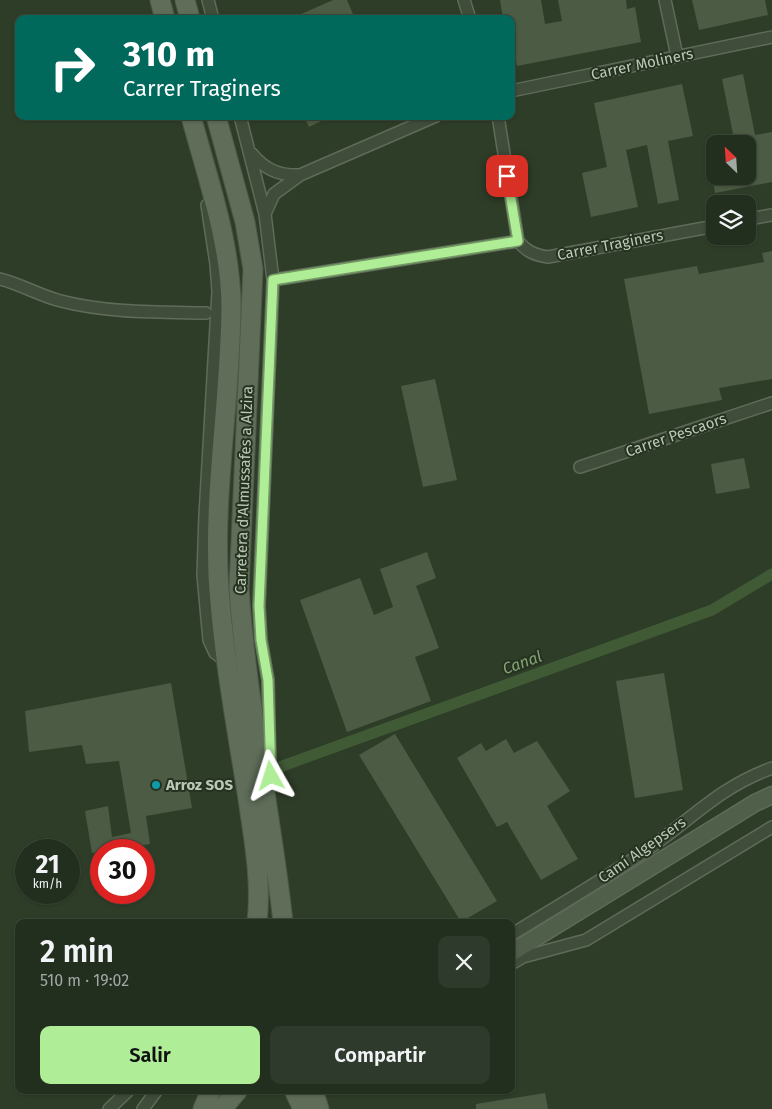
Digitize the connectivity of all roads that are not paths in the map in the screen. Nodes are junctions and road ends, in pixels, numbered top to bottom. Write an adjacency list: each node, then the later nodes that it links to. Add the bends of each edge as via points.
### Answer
1 (160, 0): 6 (main road)
2 (185, 0): 7 (main road)
3 (208, 0): 8 (street)
4 (464, 0): 9 (street)
5 (665, 0): 11 (street)
6 (164, 15)
7 (189, 15)
8 (212, 15)
9 (469, 15)
10 (772, 37): 11 (street, Carrer Moliners)
11 (677, 56): 12 (street, Carrer Moliners)
12 (515, 89)
13 (192, 120): 34 (main road, Carretera d'Almussafes a Alzira, via 224,239 231,302 218,543 219,589 226,662 256,854)
14 (217, 120): 33 (main road, Carretera d'Almussafes a Alzira, via 245,222 253,269 239,588 242,634)
15 (241, 120): 18 (street, Carretera d'Almussafes a Alzira)
16 (427, 120): 19 (street)
17 (499, 120): 24 (street)
18 (249, 151): 19 (street, via 259,163 275,173); 20 (street, Carretera d'Almussafes a Alzira)
19 (300, 175): 20 (street, via 274,194)
20 (265, 214): 26 (street, Carretera d'Almussafes a Alzira)
21 (772, 215): 22 (street)
22 (756, 218)
23 (706, 228): 24 (street, Carrer Traginers, via 548,257 530,252)
24 (518, 241): 26 (street)
25 (0, 279): 27 (street, via 61,301)
26 (273, 280): 33 (street, Carretera d'Almussafes a Alzira, via 259,606 269,709 269,760 277,824)
27 (206, 313)
28 (772, 403): 29 (street, Carrer Pescaors)
29 (580, 467)
30 (772, 768): 36 (street, Camí Algepsers, via 720,793 655,844)
31 (772, 795): 37 (main road)
32 (772, 827): 38 (street, via 586,940)
33 (276, 865): 35 (main road, Carretera d'Almussafes a Alzira)
34 (257, 919)
35 (282, 919)
36 (515, 932)
37 (515, 951)
38 (515, 962)
39 (125, 1094): 45 (street)
40 (154, 1094): 46 (street)
41 (209, 1094): 47 (main road)
42 (235, 1094): 48 (main road)
43 (296, 1094): 49 (main road)
44 (314, 1094): 50 (main road)
45 (109, 1109)
46 (143, 1109)
47 (203, 1109)
48 (222, 1109)
49 (303, 1109)
50 (319, 1109)

